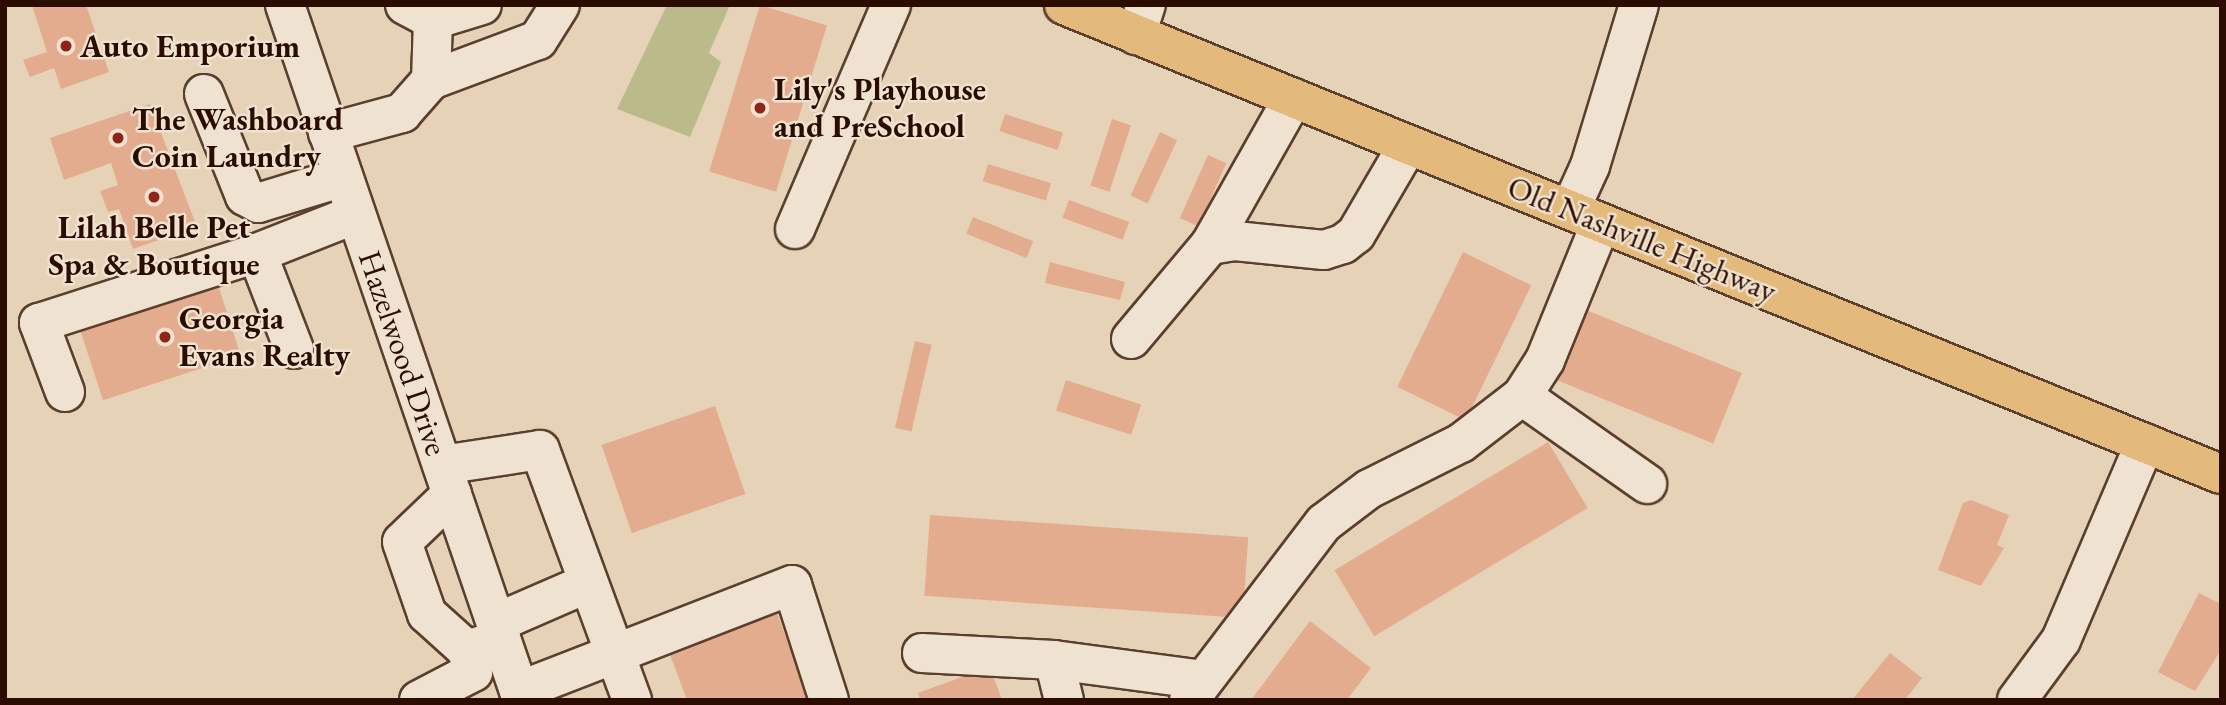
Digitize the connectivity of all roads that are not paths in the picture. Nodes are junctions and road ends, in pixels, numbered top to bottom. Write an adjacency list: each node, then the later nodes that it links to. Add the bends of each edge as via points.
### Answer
1 (285, 5): 12 (street, Hazelwood Drive)
2 (482, 5): 7 (street)
3 (561, 5): 9 (street, via 538,40)
4 (891, 5): 17 (street)
5 (1063, 5): 8 (main road, Old Nashville Highway)
6 (1639, 5): 16 (street, via 1590,166)
7 (419, 13): 9 (street)
8 (1141, 20): 11 (main road, Old Nashville Highway)
9 (432, 80): 12 (street, via 402,113)
10 (204, 94): 14 (street, via 245,196 258,203)
11 (1293, 98): 13 (main road, Old Nashville Highway); 18 (street)
12 (328, 133): 14 (street, Hazelwood Drive)
13 (1408, 145): 16 (main road, Old Nashville Highway); 18 (street, via 1356,234 1343,244 1324,250 1235,241)
14 (344, 177): 15 (street, Hazelwood Drive)
15 (356, 214): 19 (street); 26 (street, Hazelwood Drive)
16 (1585, 216): 23 (street, via 1545,360); 24 (main road, Old Nashville Highway)
17 (794, 229)
18 (1210, 245): 20 (street)
19 (257, 253): 21 (street); 22 (street, via 39,323)
20 (1131, 338)
21 (294, 349)
22 (65, 392)
23 (1522, 396): 27 (street); 33 (street, via 1461,443 1370,489 1324,523)
24 (2145, 443): 25 (main road, Old Nashville Highway); 39 (street, via 2061,640)
25 (2221, 474)
26 (447, 480): 28 (street, via 540,450); 29 (street, Hazelwood Drive); 29 (street, via 402,542 427,614)
27 (1647, 484)
28 (588, 583): 29 (street); 31 (street)
29 (488, 637): 34 (street, Hazelwood Drive); 35 (street, via 473,672)
30 (922, 653): 32 (street)
31 (614, 654): 34 (street); 36 (street); 37 (street, via 792,585)
32 (1054, 660): 33 (street); 38 (street)
33 (1196, 690)
34 (520, 695)
35 (419, 700)
36 (632, 700)
37 (829, 700)
38 (1065, 700)
39 (2017, 700)

